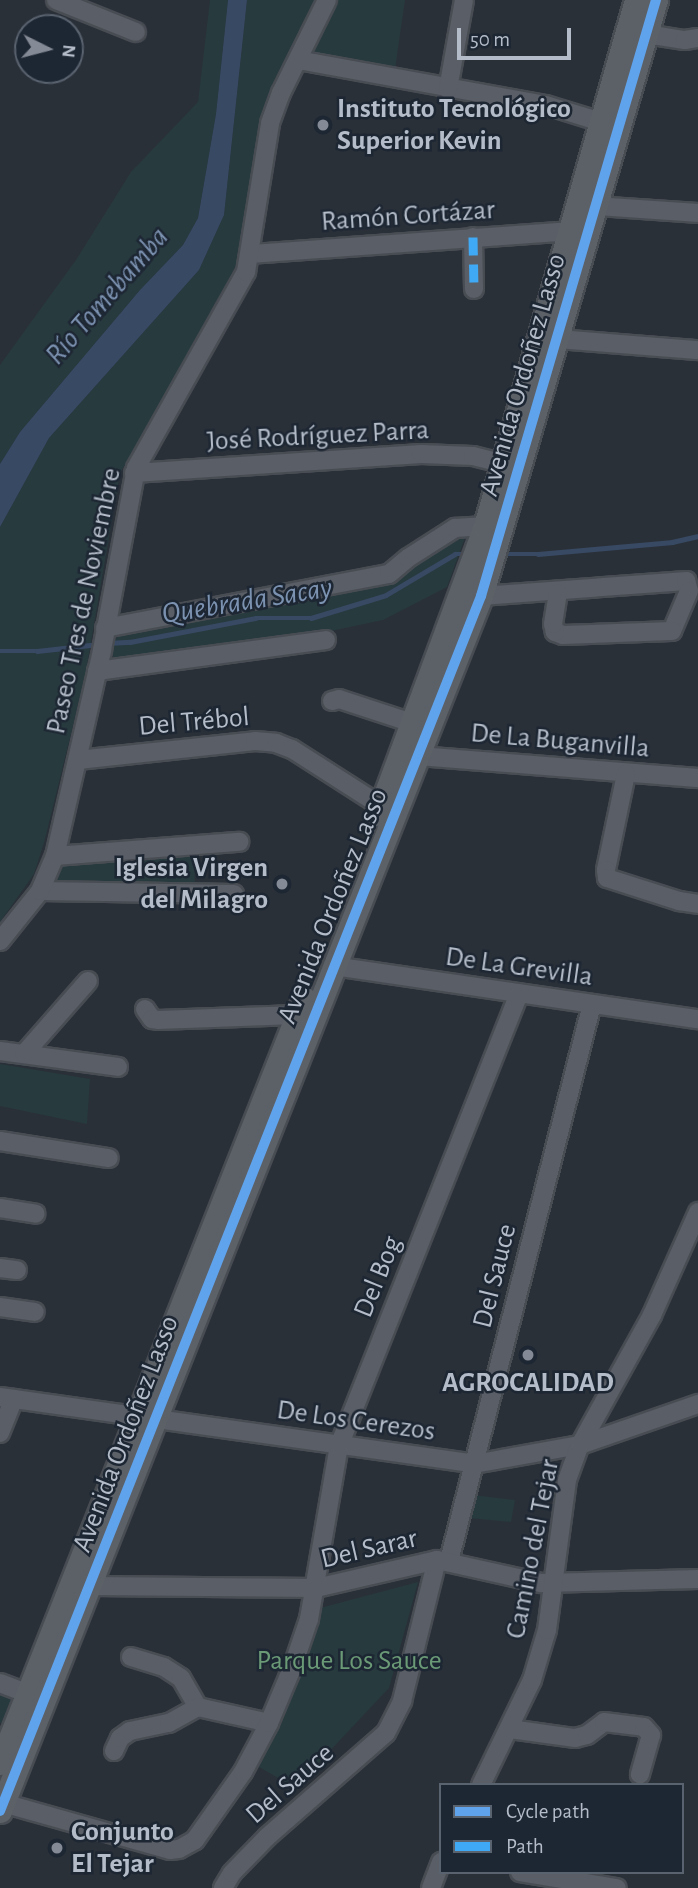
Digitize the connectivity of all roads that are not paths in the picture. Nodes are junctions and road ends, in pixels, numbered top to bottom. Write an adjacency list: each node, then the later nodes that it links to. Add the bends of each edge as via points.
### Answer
1 (56, 0): 6 (street)
2 (327, 0): 9 (street, Paseo Tres de Noviembre)
3 (464, 0): 10 (street)
4 (636, 0): 11 (main road, Avenida Ordoñez Lasso)
5 (656, 0): 7 (main road, Avenida Ordoñez Lasso)
6 (136, 32)
7 (646, 34): 8 (street); 12 (main road, Avenida Ordoñez Lasso)
8 (698, 38)
9 (298, 60): 10 (street); 16 (street, Paseo Tres de Noviembre, via 270,123)
10 (448, 89): 11 (street, via 545,105)
11 (601, 122): 14 (main road, Avenida Ordoñez Lasso)
12 (596, 206): 13 (street); 18 (main road, Avenida Ordoñez Lasso)
13 (698, 213)
14 (570, 231): 15 (street, Ramón Cortázar); 20 (main road, Avenida Ordoñez Lasso)
15 (473, 237): 16 (street, Ramón Cortázar); 17 (street)
16 (251, 254): 21 (street, Paseo Tres de Noviembre, via 239,286)
17 (474, 289)
18 (557, 339): 19 (street); 22 (main road, Avenida Ordoñez Lasso)
19 (698, 351)
20 (505, 464): 21 (street, José Rodríguez Parra, via 472,456 421,454); 22 (main road, Avenida Ordoñez Lasso)
21 (135, 473): 25 (street, Paseo Tres de Noviembre)
22 (495, 525): 23 (main road, Avenida Ordoñez Lasso); 25 (street, via 455,528 389,574)
23 (478, 587): 24 (street); 29 (main road, Avenida Ordoñez Lasso); 30 (main road, Avenida Ordoñez Lasso)
24 (558, 593): 24 (street, via 685,581 689,591 672,631 589,634 555,632)
25 (104, 638): 27 (street, Paseo Tres de Noviembre)
26 (326, 640): 27 (street)
27 (97, 671): 31 (street, Paseo Tres de Noviembre)
28 (332, 701): 29 (street, via 339,699)
29 (412, 723): 34 (main road, Avenida Ordoñez Lasso)
30 (418, 756): 32 (street, De La Buganvilla); 41 (main road, Avenida Ordoñez Lasso)
31 (78, 760): 34 (street, Del Trébol, via 255,741 276,743); 36 (street, Paseo Tres de Noviembre)
32 (626, 774): 33 (street, De La Buganvilla); 39 (street, via 607,878)
33 (698, 778)
34 (381, 806): 46 (main road, Avenida Ordoñez Lasso)
35 (239, 842): 36 (street)
36 (55, 856): 37 (street, Paseo Tres de Noviembre)
37 (40, 891): 38 (street); 40 (street, Paseo Tres de Noviembre)
38 (234, 894)
39 (698, 904)
40 (0, 940)
41 (332, 967): 43 (street, De La Grevilla); 60 (main road, Avenida Ordoñez Lasso)
42 (88, 981): 49 (street)
43 (519, 993): 44 (street, De La Grevilla); 63 (street, Del Bog)
44 (592, 1004): 47 (street, De La Grevilla); 64 (street, Del Sauce)
45 (145, 1009): 46 (street, via 158,1020)
46 (297, 1015): 60 (main road, Avenida Ordoñez Lasso)
47 (698, 1018)
48 (0, 1051): 49 (street)
49 (24, 1054): 50 (street)
50 (118, 1067)
51 (0, 1141): 52 (street)
52 (109, 1158)
53 (0, 1208): 55 (street)
54 (698, 1212): 62 (street, Camino del Tejar, via 652,1315)
55 (36, 1214)
56 (0, 1307): 57 (street)
57 (36, 1312)
58 (7, 1398): 60 (street, De Los Cerezos); 61 (street)
59 (698, 1404): 62 (street, De Los Cerezos)
60 (147, 1418): 63 (street, De Los Cerezos); 68 (main road, Avenida Ordoñez Lasso); 72 (main road, Avenida Ordoñez Lasso)
61 (0, 1433)
62 (580, 1445): 64 (street, De Los Cerezos); 67 (street, Camino del Tejar, via 567,1480)
63 (339, 1446): 64 (street, De Los Cerezos); 69 (street, Del Bog)
64 (474, 1464): 65 (street, Del Sauce)
65 (443, 1561): 67 (street, Del Sarar, via 522,1581); 69 (street, Del Sarar); 83 (street, Del Sauce, via 402,1701 386,1733 267,1837)
66 (698, 1579): 67 (street, Del Sarar)
67 (556, 1583): 75 (street, Camino del Tejar, via 543,1643)
68 (91, 1586): 69 (street, Del Sarar); 80 (main road, Avenida Ordoñez Lasso)
69 (316, 1588): 74 (street, Del Bog, via 293,1667)
70 (131, 1657): 73 (street, via 164,1667 181,1678)
71 (0, 1683): 72 (street)
72 (28, 1695): 77 (main road, Avenida Ordoñez Lasso)
73 (198, 1706): 74 (street); 76 (street, via 169,1723 130,1731)
74 (269, 1723): 80 (street, Del Bog, via 243,1772 195,1840 179,1849)
75 (510, 1729): 78 (street, via 575,1738 604,1722 644,1727 651,1735); 79 (street, Camino del Tejar)
76 (114, 1751)
77 (0, 1763)
78 (640, 1774)
79 (482, 1783)
80 (1, 1807)
81 (439, 1867): 84 (street)
82 (532, 1874): 85 (street)
83 (223, 1888)
84 (431, 1888)
85 (617, 1888)

